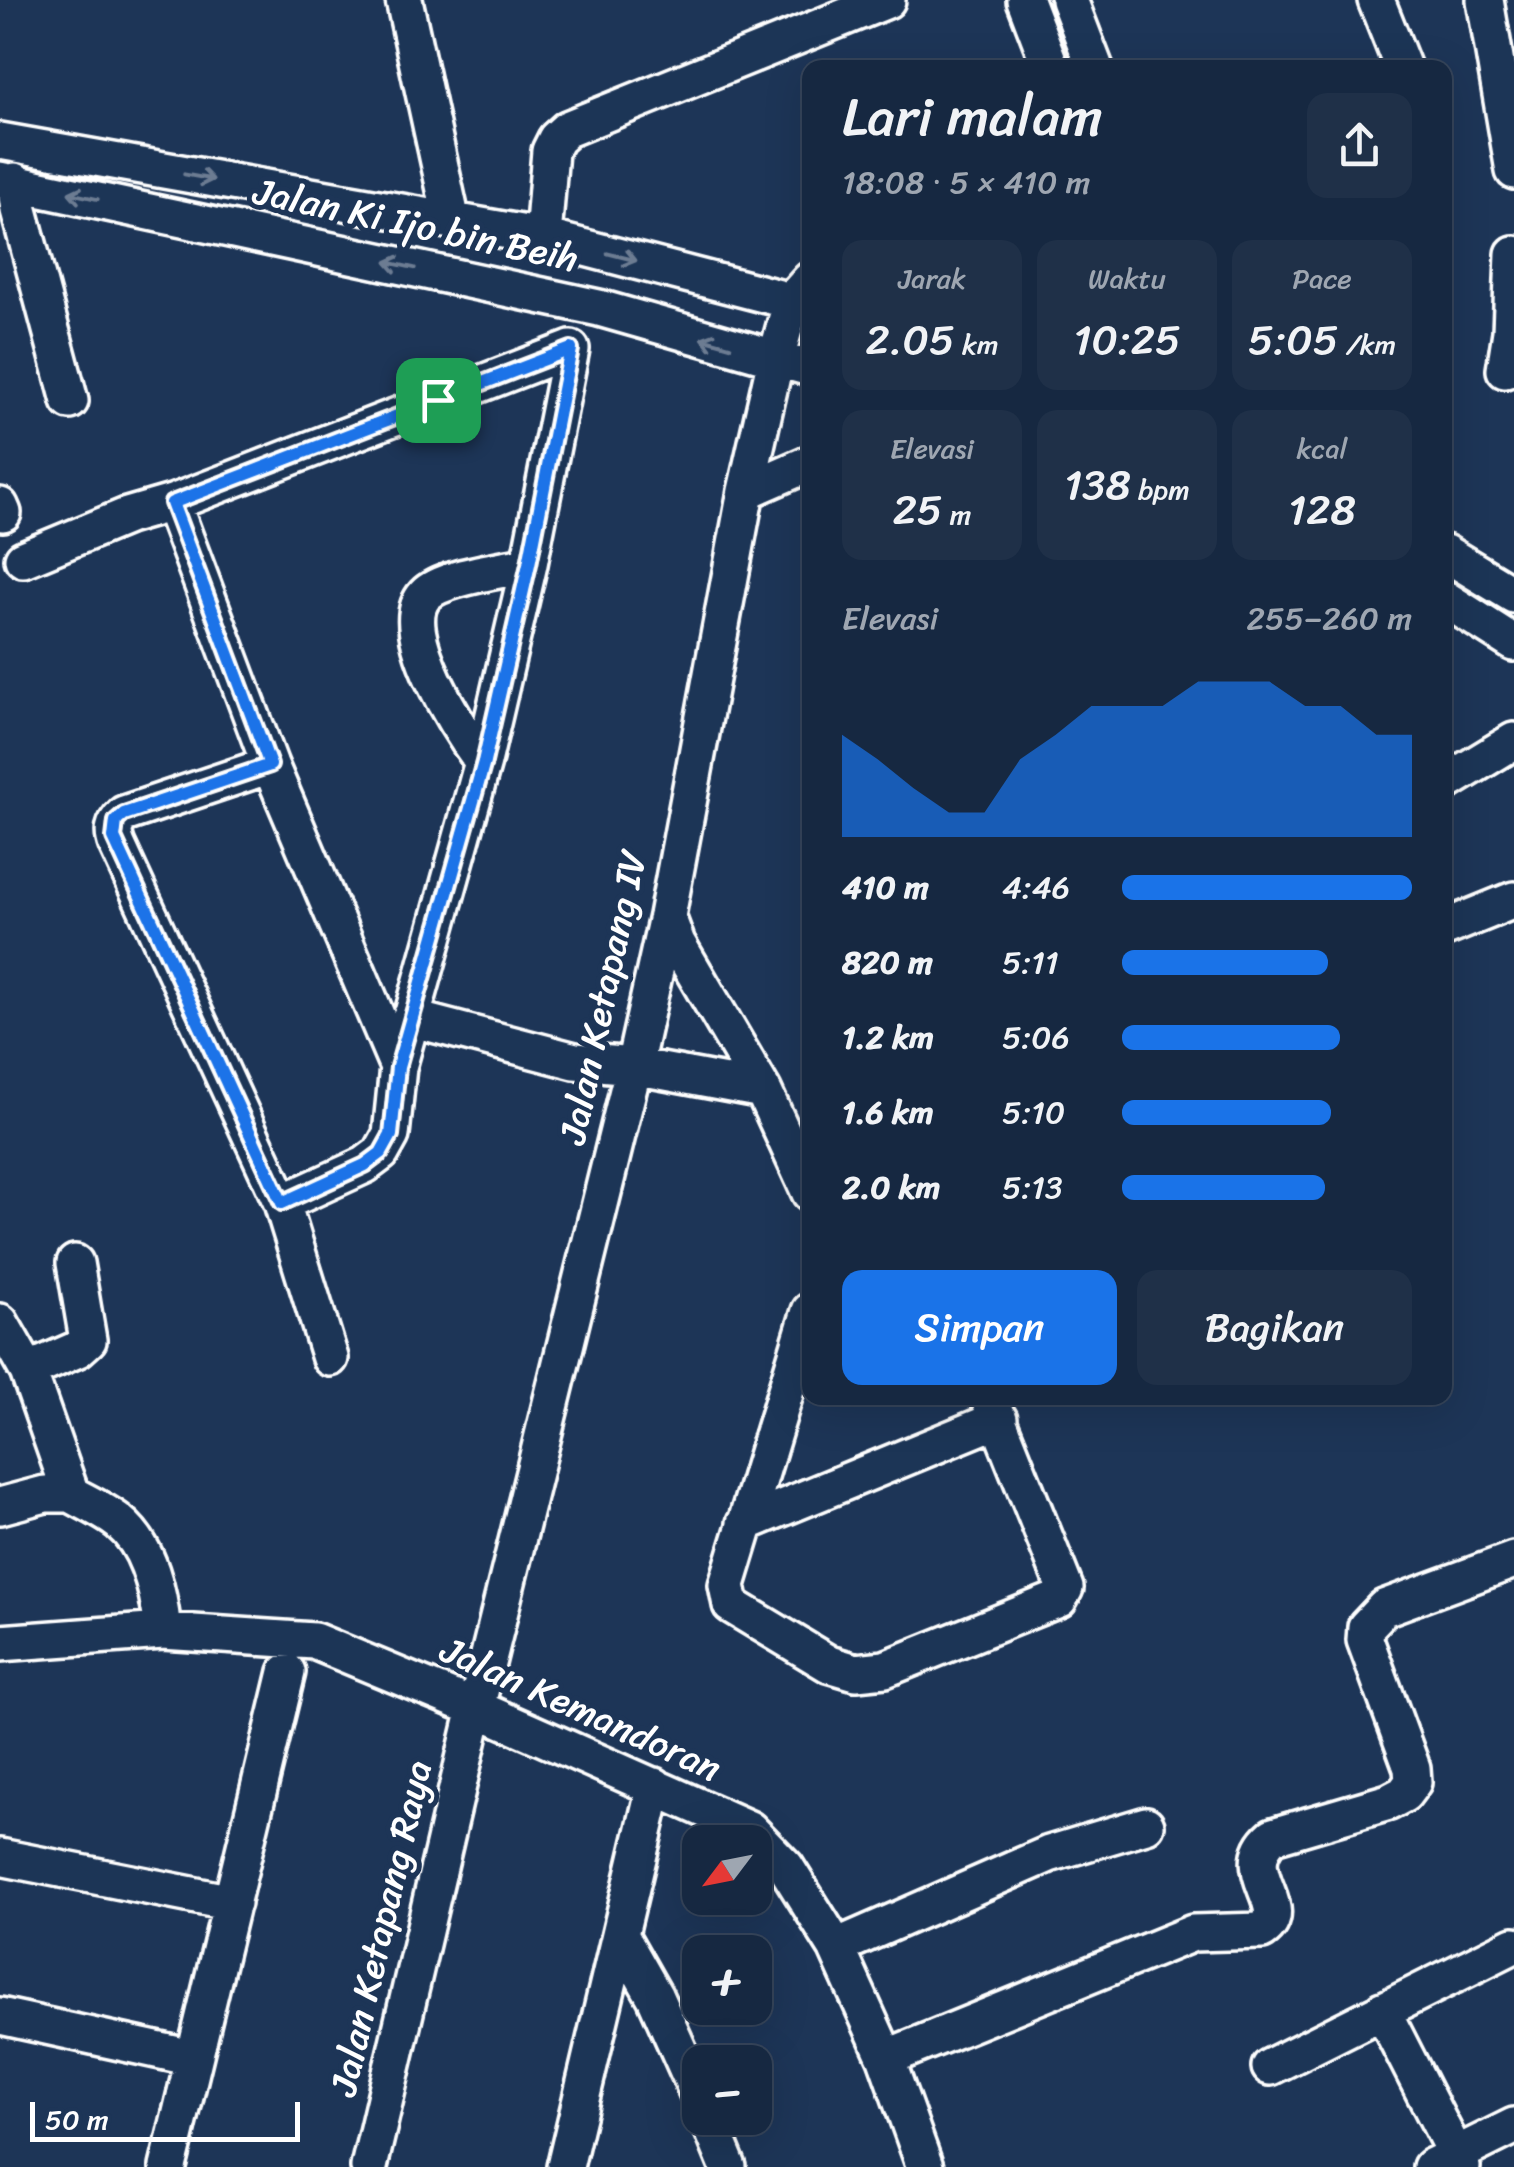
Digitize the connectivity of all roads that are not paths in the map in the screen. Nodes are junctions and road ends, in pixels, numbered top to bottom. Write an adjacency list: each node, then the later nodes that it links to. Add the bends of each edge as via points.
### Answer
1 (404, 0): 13 (street)
2 (887, 0): 14 (street, via 567,130 550,151)
3 (1025, 0): 7 (street)
4 (1069, 0): 8 (street)
5 (1376, 0): 9 (street)
6 (1486, 0): 11 (street)
7 (1048, 60)
8 (1092, 60)
9 (1400, 60)
10 (0, 141): 13 (street, Jalan Ki Ijo bin Beih, one-way to 13)
11 (1514, 171)
12 (7, 180): 18 (street, Jalan Ki Ijo bin Beih, one-way to 12, via 598,308); 20 (street)
13 (452, 222): 14 (street, Jalan Ki Ijo bin Beih)
14 (543, 237): 16 (street, Jalan Ki Ijo bin Beih, one-way to 16)
15 (1514, 254): 19 (street)
16 (802, 296)
17 (802, 308): 18 (street, Jalan Ketapang IV)
18 (793, 363): 22 (street, Jalan Ketapang IV)
19 (1504, 370)
20 (70, 401)
21 (802, 467): 22 (street)
22 (746, 492): 35 (street, Jalan Ketapang IV)
23 (172, 503): 25 (street); 26 (street, via 571,349); 32 (street)
24 (1452, 557): 27 (street)
25 (23, 560)
26 (529, 564): 31 (street); 31 (street, via 426,592 415,610 415,627 446,708)
27 (1514, 595)
28 (1452, 604): 29 (street)
29 (1514, 643)
30 (1514, 741): 33 (street)
31 (484, 762): 37 (street)
32 (270, 765): 39 (street); 42 (street, via 124,814 113,830)
33 (1452, 779)
34 (1514, 900): 36 (street)
35 (667, 916): 38 (street, Jalan Ketapang IV); 40 (street)
36 (1452, 925)
37 (410, 1018): 38 (street, via 576,1060); 39 (street)
38 (634, 1066): 40 (street); 56 (street, Jalan Ketapang IV)
39 (398, 1067): 42 (street, via 391,1135 381,1153)
40 (764, 1090): 41 (street)
41 (802, 1175)
42 (282, 1203): 46 (street)
43 (75, 1263): 47 (street, via 88,1340)
44 (0, 1322): 47 (street)
45 (802, 1337): 51 (street)
46 (330, 1358)
47 (28, 1371): 49 (street)
48 (994, 1408): 51 (street); 51 (street, via 1065,1588 1059,1600 886,1669 856,1672 829,1664 730,1605 727,1586)
49 (71, 1494): 50 (street); 53 (street, via 136,1540)
50 (0, 1506)
51 (745, 1522)
52 (1514, 1560): 68 (street, via 1384,1608 1366,1627 1413,1782 1389,1802 1273,1836 1261,1846 1257,1859 1274,1914 1262,1932 1193,1933)
53 (163, 1631): 54 (street, Jalan Kemandoran); 56 (street, Jalan Kemandoran, via 314,1641)
54 (0, 1643)
55 (287, 1672): 60 (street)
56 (476, 1708): 57 (street, Jalan Kemandoran); 74 (street, Jalan Ketapang Raya)
57 (654, 1786): 61 (street); 63 (street, Jalan Kemandoran, via 749,1829 786,1867)
58 (1146, 1825): 63 (street, via 1049,1854)
59 (0, 1856): 60 (street)
60 (232, 1903): 66 (street)
61 (621, 1936): 67 (street); 75 (street)
62 (1514, 1945): 64 (street)
63 (836, 1947): 68 (street, Jalan Kemandoran)
64 (1382, 2010): 69 (street); 72 (street)
65 (0, 2016): 66 (street)
66 (193, 2058): 73 (street)
67 (682, 2058)
68 (886, 2058): 77 (street, Jalan Kemandoran)
69 (1270, 2067)
70 (1514, 2126): 72 (street)
71 (715, 2135): 76 (street)
72 (1449, 2163)
73 (168, 2167)
74 (369, 2167)
75 (565, 2167)
76 (728, 2167)
77 (924, 2167)

